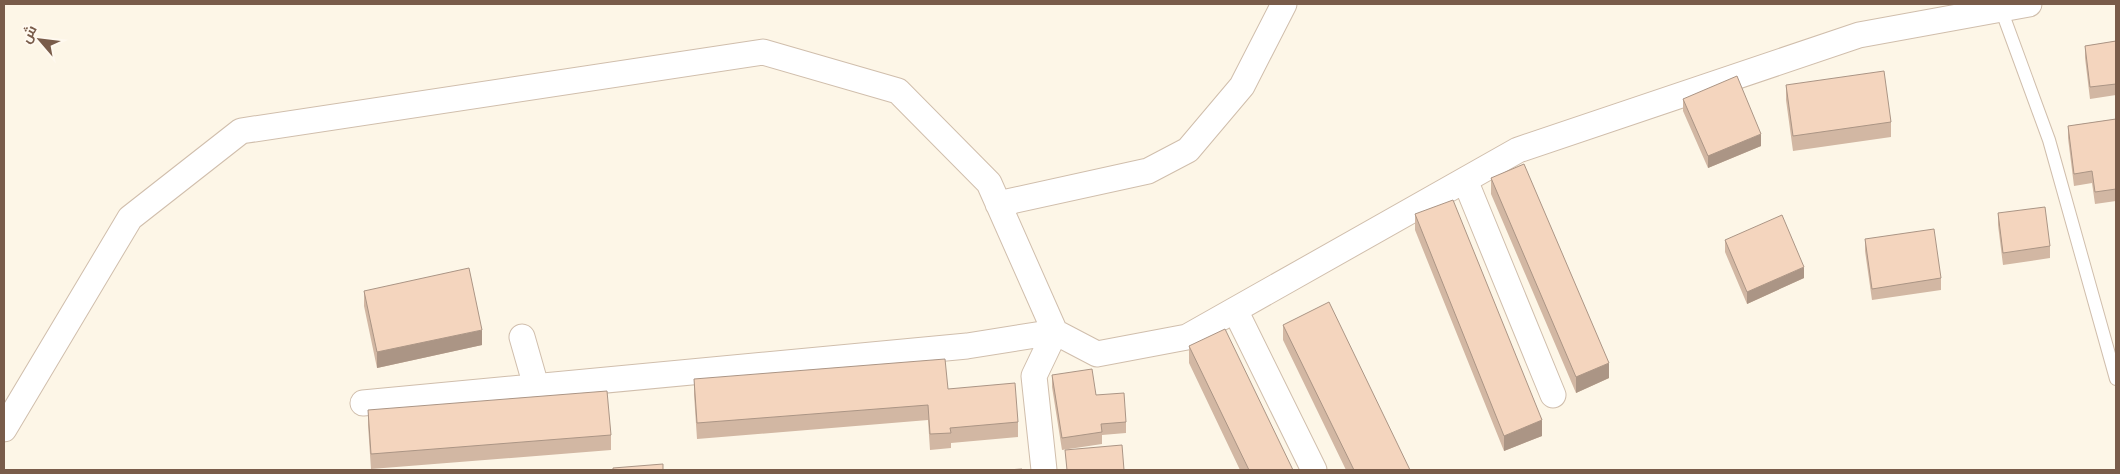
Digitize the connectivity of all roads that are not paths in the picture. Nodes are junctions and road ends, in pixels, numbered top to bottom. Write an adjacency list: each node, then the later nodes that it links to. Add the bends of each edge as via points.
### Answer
1 (1284, 4): 5 (street, via 1242,86 1188,150 1148,171)
2 (2029, 4): 3 (street)
3 (2002, 9): 4 (street, via 1859,34 1518,150); 9 (lane, via 2049,140)
4 (1465, 180): 6 (street); 11 (street)
5 (998, 204): 7 (street); 13 (street, via 989,183 898,91 763,52 241,131 130,218)
6 (1236, 310): 7 (street, via 1187,337 1097,354); 15 (street)
7 (1055, 332): 10 (street, via 967,346); 14 (street, via 1034,376)
8 (522, 337): 10 (street)
9 (2116, 379)
10 (536, 386): 12 (street)
11 (1553, 395)
12 (363, 403)
13 (4, 429)
14 (1044, 470)
15 (1314, 470)

